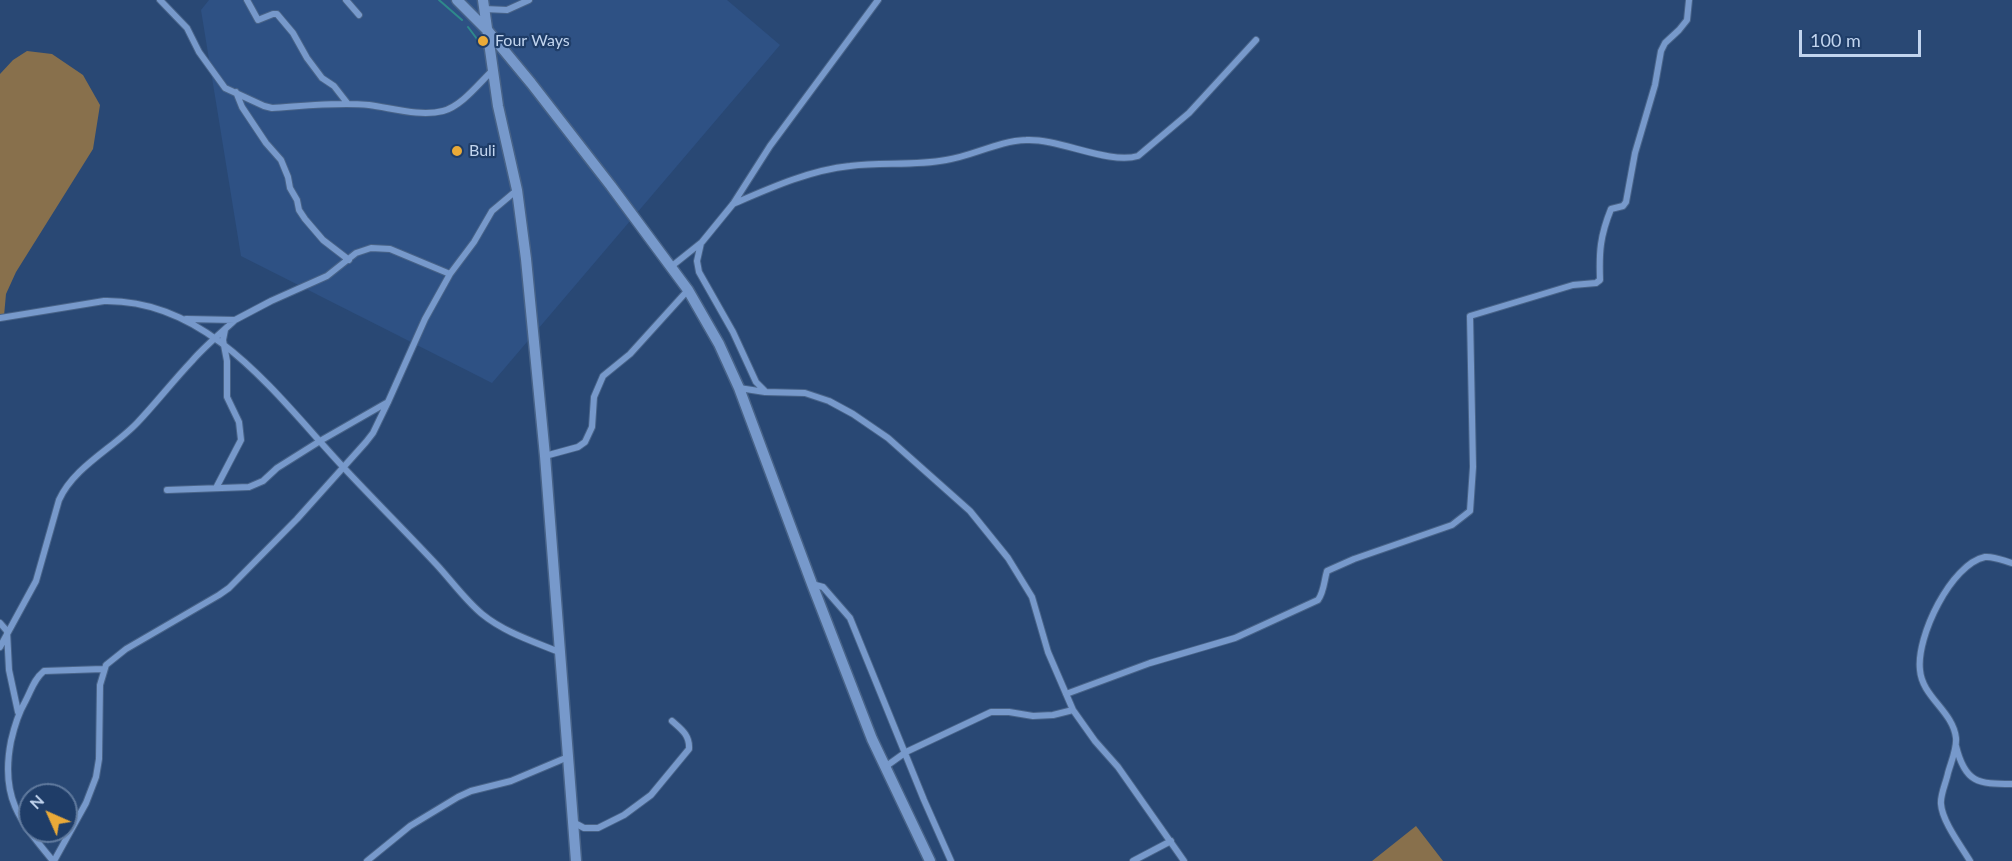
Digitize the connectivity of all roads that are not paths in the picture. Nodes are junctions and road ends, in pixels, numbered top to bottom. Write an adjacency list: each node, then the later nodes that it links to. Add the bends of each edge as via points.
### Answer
1 (160, 0): 13 (street, via 187,28 225,88)
2 (247, 0): 14 (street, via 258,20 277,14 322,78)
3 (346, 0): 9 (street)
4 (457, 0): 10 (main road)
5 (529, 0): 8 (street, via 504,11)
6 (878, 0): 16 (street)
7 (1689, 0): 43 (street, via 1687,20 1660,51 1626,202 1611,209 1605,224 1599,247 1600,280 1470,316 1470,511 1452,525 1327,571 1318,600 1235,638 1150,663)
8 (484, 5): 10 (main road)
9 (359, 15)
10 (488, 31): 12 (main road); 19 (main road)
11 (1256, 40): 16 (street, via 1189,113 1132,158 1027,140 930,163 831,169)
12 (494, 68): 14 (street, via 444,111 412,112); 15 (main road, via 498,106)
13 (236, 92): 14 (street, via 272,108); 18 (street, via 280,160 305,219)
14 (348, 104)
15 (517, 190): 20 (street, via 492,211); 32 (main road)
16 (733, 204): 17 (street)
17 (702, 242): 19 (street); 29 (street, via 696,261 699,272 756,382)
18 (349, 260): 20 (street, via 363,250 390,249); 24 (street, via 327,276)
19 (672, 266): 21 (main road)
20 (450, 274): 30 (street)
21 (688, 290): 28 (main road, via 720,344); 32 (street, via 630,354 603,376 594,397 592,427 585,442)
22 (0, 318): 23 (street, via 121,300)
23 (185, 319): 24 (street); 26 (street)
24 (236, 320): 25 (street)
25 (227, 327): 26 (street); 27 (street, via 223,334)
26 (214, 339): 27 (street); 39 (street, via 135,425 64,489 36,581)
27 (225, 346): 31 (street, via 272,388); 34 (street, via 227,397 239,422 241,440)
28 (739, 388): 29 (street); 37 (main road)
29 (765, 392): 43 (street, via 805,393 853,414 888,438 970,511 1008,558 1032,597 1048,652)
30 (388, 402): 31 (street); 33 (street, via 373,433)
31 (320, 441): 33 (street); 34 (street, via 263,481 249,487)
32 (545, 456): 41 (main road)
33 (344, 468): 41 (street, via 481,613 512,633); 42 (street, via 229,588 117,654)
34 (216, 488): 35 (street)
35 (167, 490)
36 (2012, 563): 47 (street, via 1983,558 1964,571 1935,608 1925,633 1920,669 1923,683 1952,725)
37 (812, 584): 48 (street, via 823,587 850,618); 50 (main road)
38 (0, 623): 39 (street)
39 (7, 632): 40 (street); 45 (street, via 9,670)
40 (0, 647)
41 (559, 652): 49 (main road)
42 (103, 669): 45 (street, via 44,671); 54 (street, via 96,777 86,804)
43 (1066, 694): 44 (street)
44 (1074, 710): 48 (street, via 1033,716 991,712); 53 (street)
45 (19, 713): 54 (street, via 7,757 6,783 25,825)
46 (672, 721): 52 (street, via 685,733 689,748 651,795 605,825 584,828)
47 (1956, 746): 51 (street, via 1959,760 1974,780); 61 (street, via 1941,802 1946,820)
48 (906, 753): 50 (street); 58 (street)
49 (568, 757): 52 (main road); 55 (street, via 511,781 458,797 410,826)
50 (885, 767): 57 (main road)
51 (2012, 784)
52 (573, 822): 56 (main road)
53 (1171, 841): 59 (street); 60 (street)
54 (54, 861)
55 (367, 861)
56 (576, 861)
57 (930, 861)
58 (951, 861)
59 (1133, 861)
60 (1184, 861)
61 (1970, 861)

